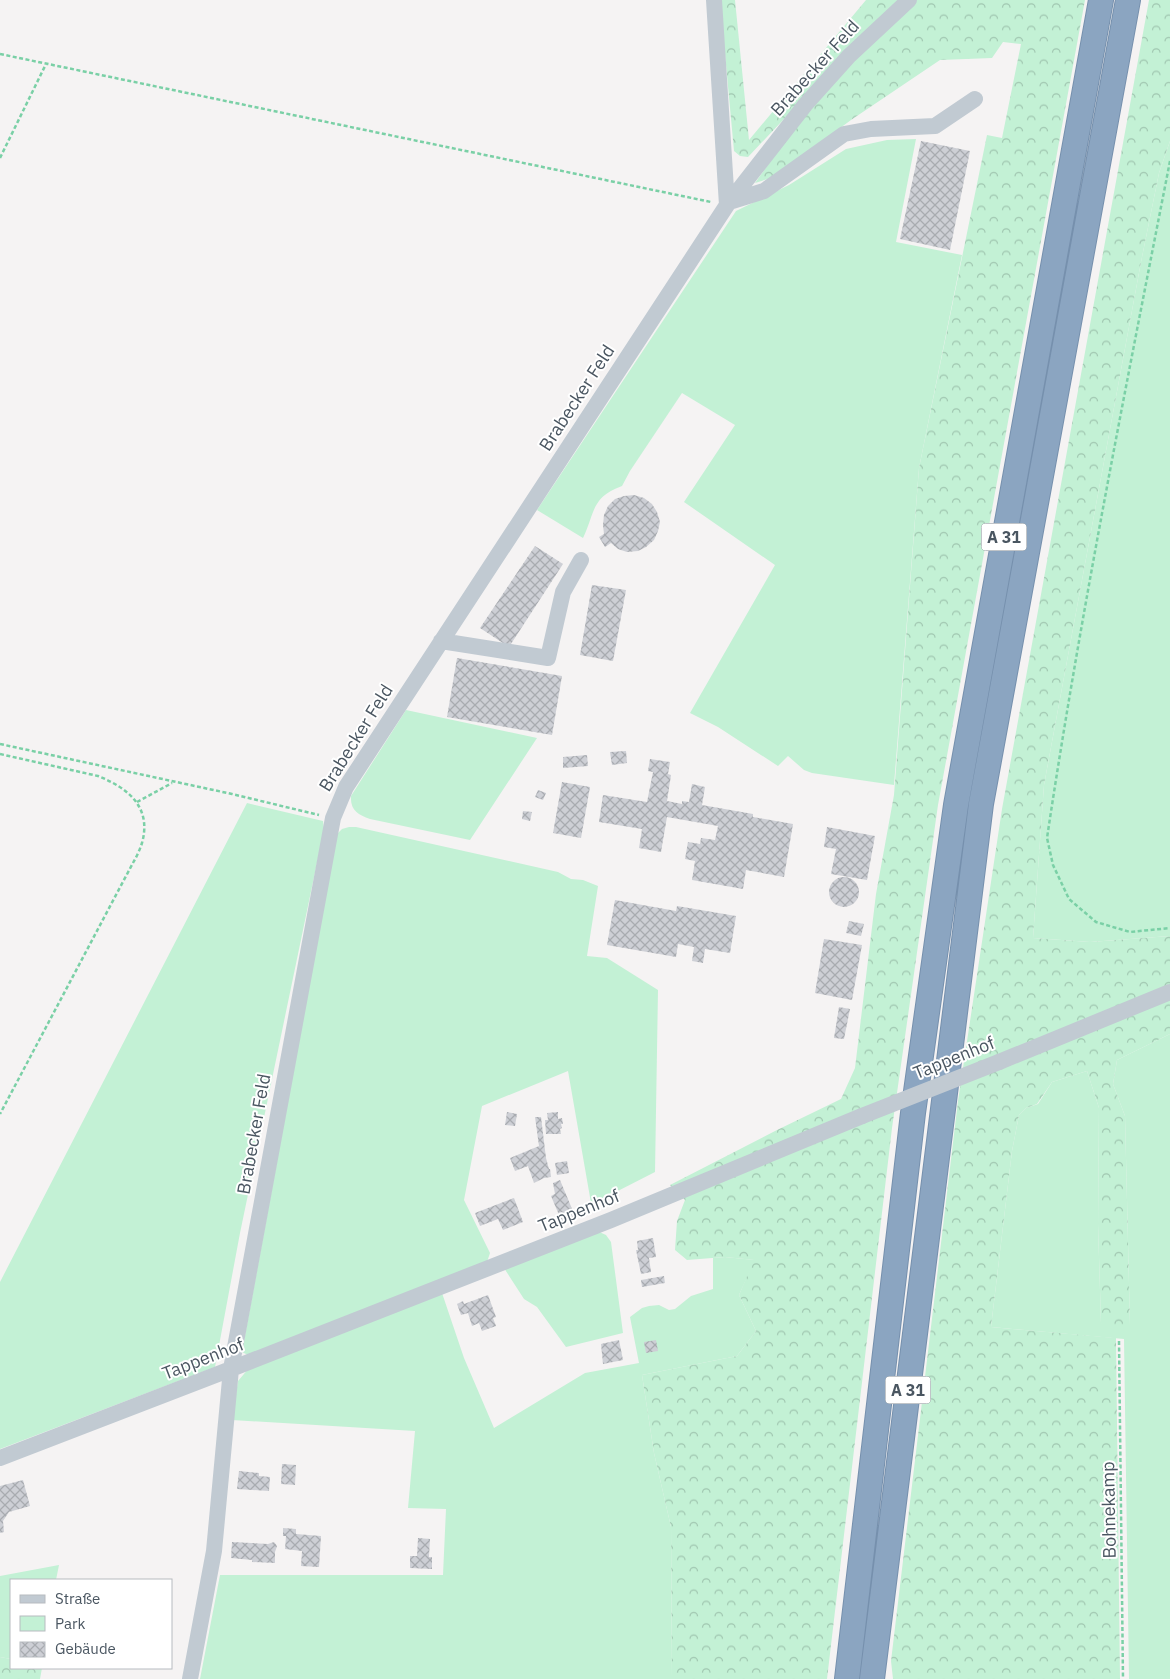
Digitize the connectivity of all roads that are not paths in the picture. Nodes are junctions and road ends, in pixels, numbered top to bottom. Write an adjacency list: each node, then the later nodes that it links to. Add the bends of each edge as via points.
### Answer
1 (714, 0): 6 (street)
2 (909, 0): 6 (street, Brabecker Feld, via 849,56)
3 (1101, 0): 13 (highway, A 31, via 956,805 913,1113)
4 (1128, 0): 14 (highway, A 31, via 982,804)
5 (975, 99): 6 (street, via 935,126 871,129 844,134 764,191)
6 (728, 203): 8 (street, Brabecker Feld)
7 (581, 560): 8 (street, via 563,592 548,658)
8 (441, 640): 10 (street, Brabecker Feld, via 346,787 333,818)
9 (1170, 992): 10 (street, Tappenhof, bridge, via 615,1219)
10 (232, 1369): 11 (street, Tappenhof); 12 (street, Brabecker Feld, via 214,1551)
11 (0, 1458)
12 (190, 1679)
13 (847, 1679)
14 (872, 1679)

